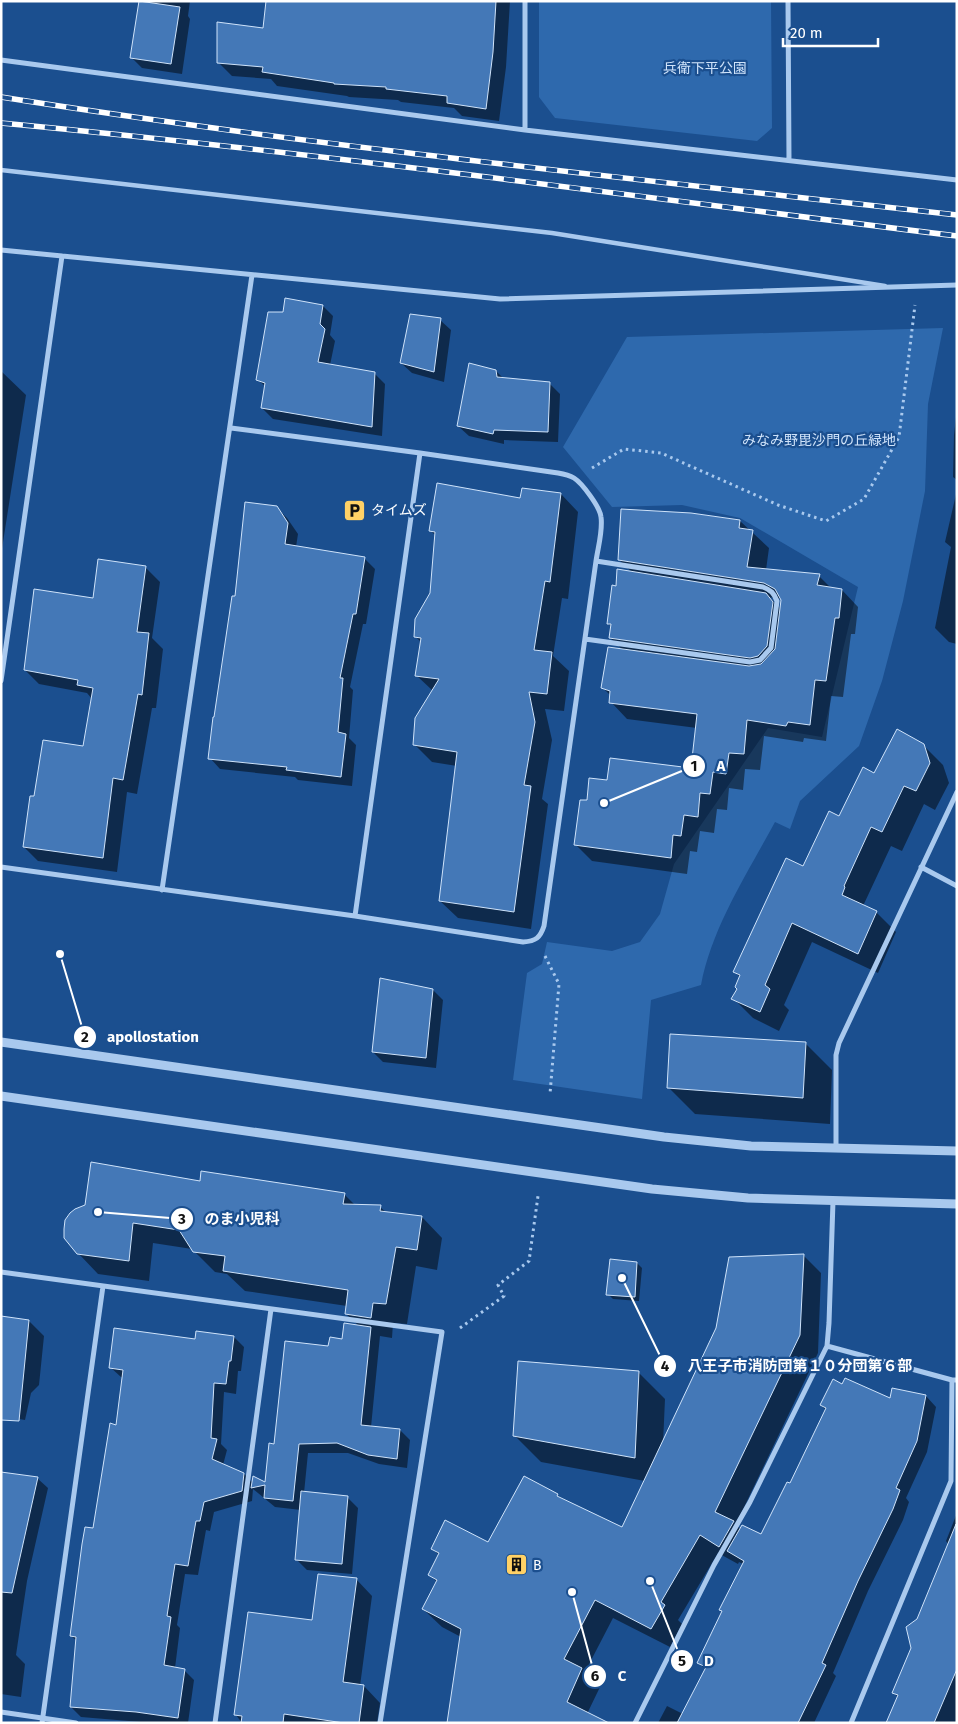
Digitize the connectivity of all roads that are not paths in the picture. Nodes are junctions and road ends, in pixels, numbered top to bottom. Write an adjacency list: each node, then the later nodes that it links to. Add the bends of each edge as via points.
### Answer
1 (525, 1): 4 (street)
2 (788, 1): 5 (street)
3 (1, 60): 4 (street)
4 (525, 130): 5 (street)
5 (789, 160): 7 (street)
6 (1, 170): 12 (street, via 552,233)
7 (957, 180)
8 (1, 250): 9 (street)
9 (62, 256): 10 (street); 17 (street)
10 (252, 275): 12 (street, via 500,299); 13 (street)
11 (957, 285): 12 (street)
12 (894, 287)
13 (231, 428): 14 (street); 22 (street)
14 (420, 453): 15 (street, via 558,473 575,479 602,516); 23 (street)
15 (596, 561): 16 (street); 16 (street, via 770,589 777,602 771,648 760,660 750,662)
16 (585, 639): 23 (street, via 544,926 537,939 523,942)
17 (1, 681)
18 (957, 792): 20 (street)
19 (1, 867): 22 (street)
20 (921, 867): 21 (street); 26 (street, via 839,1043 836,1055)
21 (957, 886)
22 (162, 890): 23 (street)
23 (355, 916)
24 (1, 1042): 26 (street, via 664,1138 751,1146)
25 (1, 1096): 28 (street, via 652,1189 748,1198)
26 (836, 1148): 27 (street)
27 (957, 1151)
28 (834, 1201): 29 (street); 33 (street)
29 (957, 1204)
30 (1, 1272): 31 (street)
31 (103, 1286): 32 (street); 36 (street)
32 (271, 1309): 38 (street); 39 (street, via 442,1332)
33 (827, 1346): 34 (street); 40 (street)
34 (954, 1380): 41 (street, via 951,1481)
35 (1, 1712): 36 (street)
36 (42, 1720): 37 (street)
37 (76, 1723)
38 (215, 1723)
39 (380, 1723)
40 (635, 1723)
41 (851, 1723)

